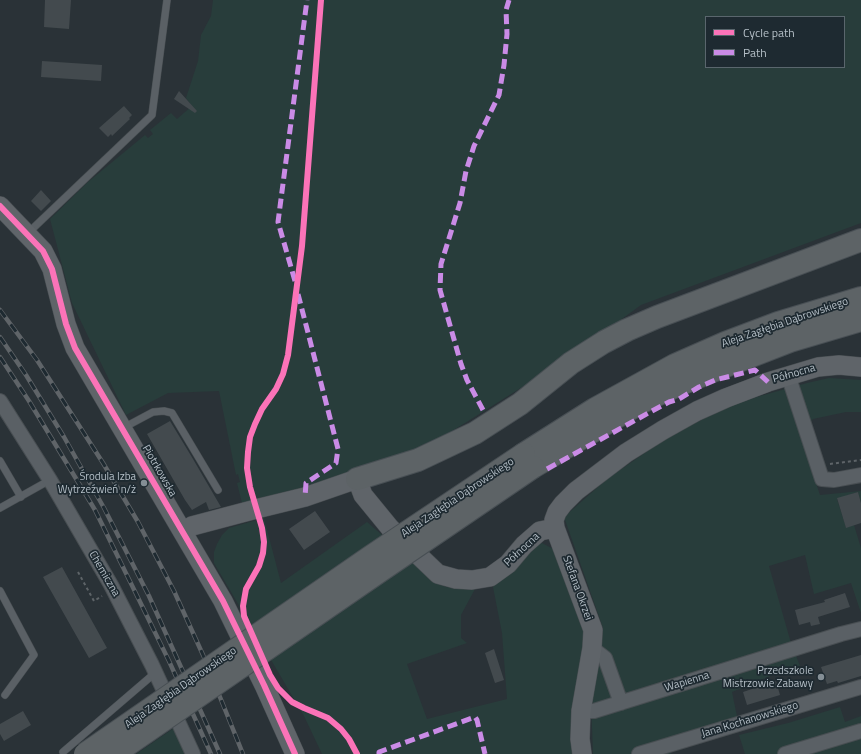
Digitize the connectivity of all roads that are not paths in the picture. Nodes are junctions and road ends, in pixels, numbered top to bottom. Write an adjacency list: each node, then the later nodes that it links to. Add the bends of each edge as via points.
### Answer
1 (167, 0): 3 (lane, via 152,115)
2 (0, 206): 3 (street, Piotrkowska)
3 (27, 234): 10 (street, Piotrkowska, via 43,251 52,269 75,348)
4 (861, 240): 14 (main road, via 627,330 571,363 520,404 475,433 418,460)
5 (861, 298): 11 (main road, Aleja Zagłębia Dąbrowskiego, via 778,323 675,365 595,409)
6 (861, 320): 11 (main road, Aleja Zagłębia Dąbrowskiego, via 790,341 713,370)
7 (861, 367): 8 (street, Północna, via 818,367)
8 (788, 375): 13 (street, via 822,479 834,480); 19 (street, Północna, via 697,411 632,449 581,487 563,504 554,520)
9 (0, 401): 15 (street, Chemiczna)
10 (123, 428): 16 (lane, via 153,412 172,413); 20 (street, Piotrkowska)
11 (528, 460): 31 (main road, Aleja Zagłębia Dąbrowskiego, bridge, via 370,557); 32 (main road, Aleja Zagłębia Dąbrowskiego, bridge, via 380,571)
12 (0, 461): 17 (lane)
13 (861, 475)
14 (357, 479): 19 (street, Północna, via 363,495 390,528 438,574 456,579 472,580 490,576 508,564 524,545 540,532); 20 (street, via 305,497 192,526)
15 (50, 480): 17 (lane); 24 (street, Chemiczna, via 111,585)
16 (218, 490)
17 (21, 497): 18 (lane)
18 (0, 508)
19 (555, 528): 23 (street, Stefana Okrzei, via 593,630)
20 (183, 532): 34 (street, Piotrkowska, via 222,601)
21 (0, 592): 26 (lane, via 34,655)
22 (861, 629): 27 (street, Wapienna)
23 (592, 648): 27 (street, via 605,658); 28 (street, Stefana Okrzei)
24 (155, 673): 30 (lane); 33 (street, Chemiczna)
25 (861, 687): 36 (street, Jana Kochanowskiego)
26 (5, 695)
27 (621, 703): 28 (street, Wapienna, via 594,711)
28 (581, 711): 35 (street, Stefana Okrzei)
29 (861, 731): 37 (street)
30 (63, 752)
31 (85, 754)
32 (114, 754)
33 (193, 754)
34 (295, 754)
35 (582, 754)
36 (639, 754)
37 (785, 754)

